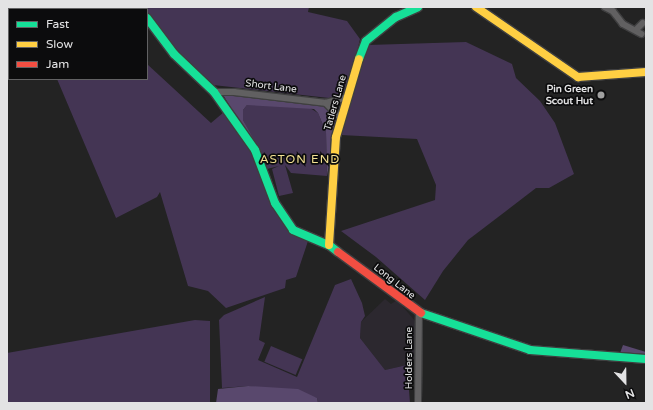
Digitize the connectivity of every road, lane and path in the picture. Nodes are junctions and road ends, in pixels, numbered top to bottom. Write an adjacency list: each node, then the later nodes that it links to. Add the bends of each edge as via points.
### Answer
1 (418, 7): 4 (street, Tatlers Lane)
2 (476, 7): 9 (street, via 578,77)
3 (605, 7): 7 (street, via 613,11 623,24)
4 (404, 10): 11 (street, Tatlers Lane, via 366,41)
5 (148, 19): 10 (street, Long Lane, via 174,54)
6 (643, 23): 7 (street)
7 (637, 29): 8 (street)
8 (642, 34)
9 (646, 72)
10 (214, 92): 12 (street, Short Lane); 14 (street, Long Lane, via 255,150 276,203 287,223 293,230)
11 (347, 96): 12 (street, Short Lane); 13 (street, Tatlers Lane)
12 (326, 103): 13 (street)
13 (340, 117): 14 (street, Tatlers Lane, via 334,161)
14 (329, 245): 15 (street, Long Lane)
15 (419, 312): 16 (street, Long Lane, via 530,350); 17 (street, Holders Lane)
16 (646, 359)
17 (418, 403)

